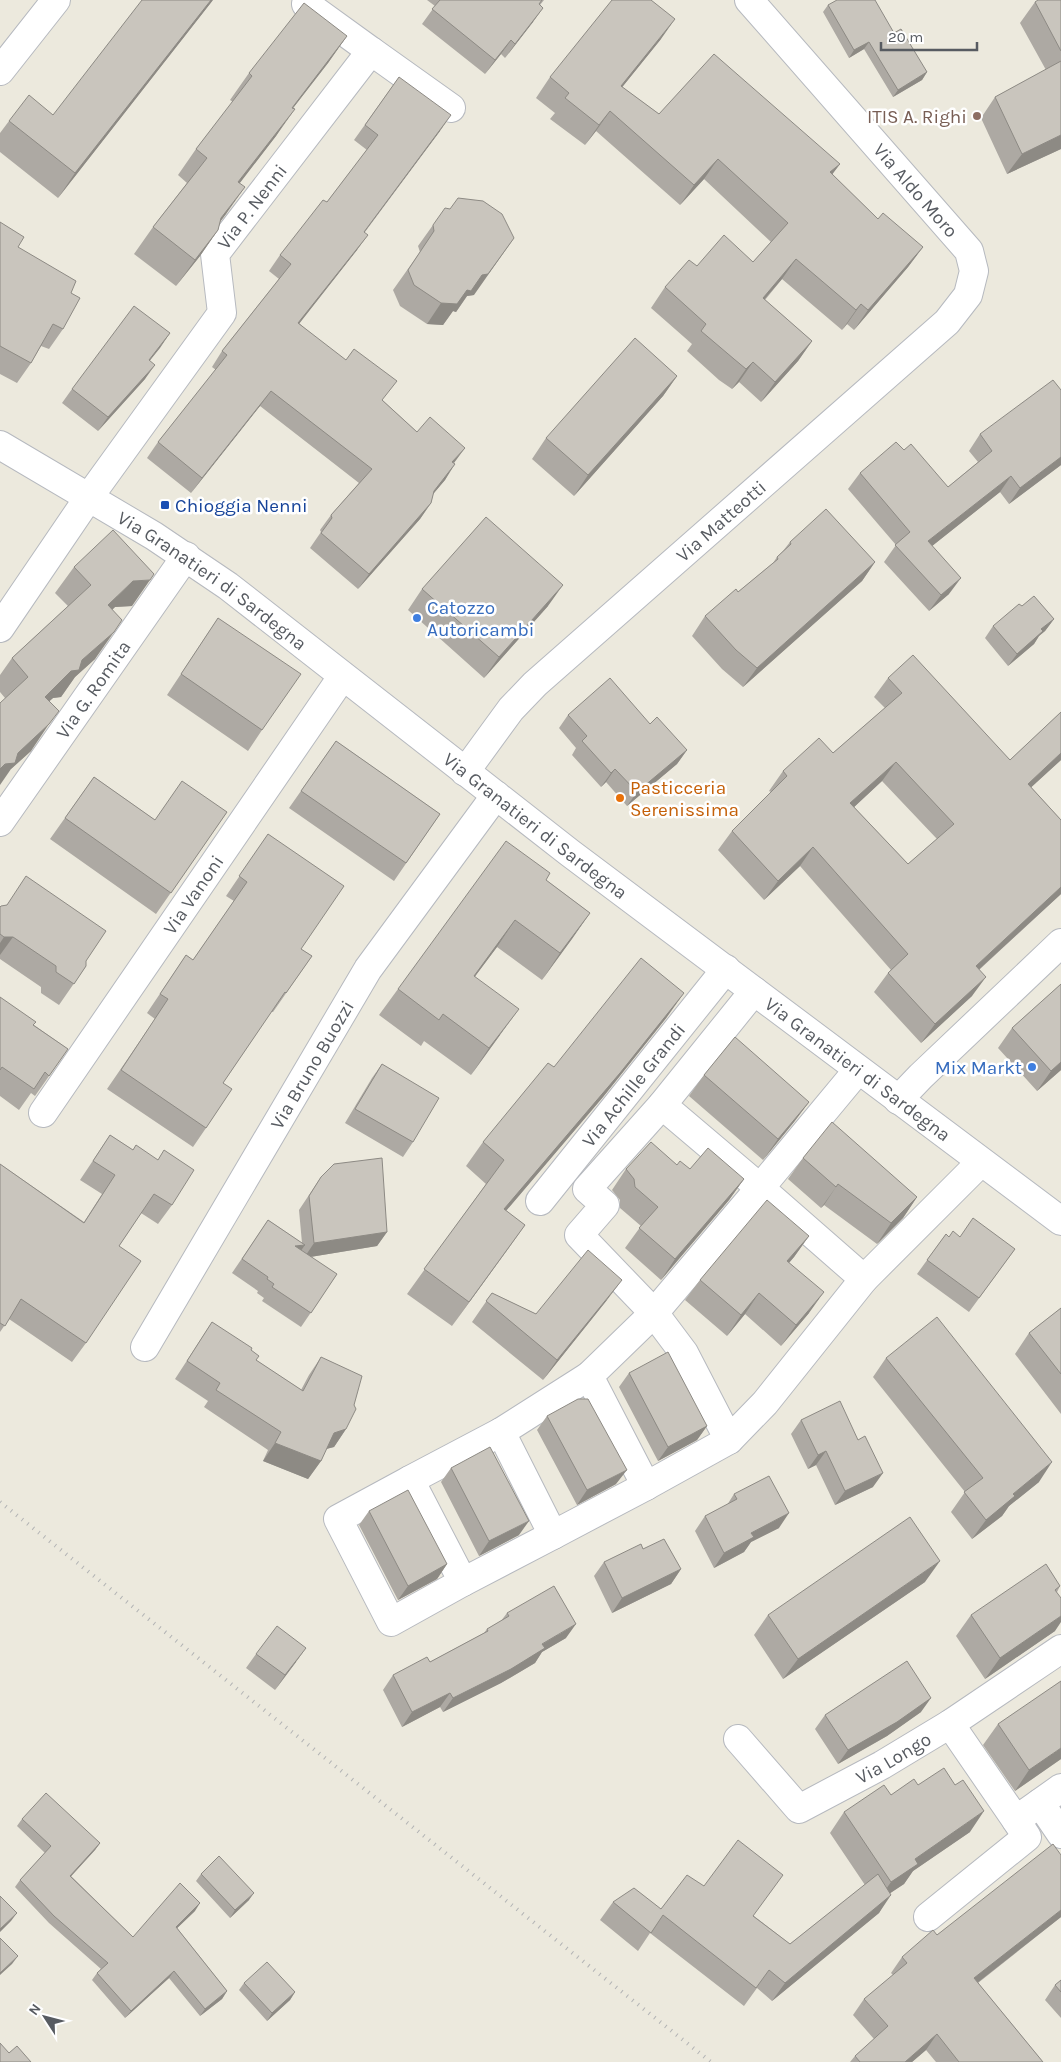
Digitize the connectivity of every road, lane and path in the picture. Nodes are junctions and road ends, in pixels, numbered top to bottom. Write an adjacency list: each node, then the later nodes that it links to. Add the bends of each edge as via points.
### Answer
1 (56, 0): 5 (street)
2 (749, 0): 7 (street, Via Aldo Moro, via 969,251)
3 (306, 4): 4 (street)
4 (371, 51): 6 (street); 9 (street, Via P. Nenni, via 215,254 222,313)
5 (0, 71)
6 (451, 108)
7 (974, 271): 13 (street, Via Matteotti, via 968,295 947,322 535,684 511,709)
8 (0, 445): 9 (street, Via Granatieri di Sardegna)
9 (89, 497): 10 (street, Via Granatieri di Sardegna); 11 (street)
10 (186, 556): 12 (street, Via Granatieri di Sardegna); 15 (street, Via G. Romita)
11 (0, 628)
12 (342, 677): 13 (street, Via Granatieri di Sardegna); 22 (street, Via Vanoni)
13 (465, 772): 14 (street, Via Granatieri di Sardegna)
14 (496, 795): 17 (street, Via Granatieri di Sardegna); 29 (street, Via Bruno Buozzi, via 368,969)
15 (0, 822)
16 (1061, 943): 20 (street)
17 (726, 969): 18 (street, Via Granatieri di Sardegna); 25 (street, Via Achille Grandi)
18 (754, 991): 19 (street, Via Granatieri di Sardegna); 21 (street)
19 (858, 1070): 20 (street, Via Granatieri di Sardegna); 24 (street)
20 (898, 1100): 23 (street, Via Granatieri di Sardegna)
21 (662, 1105): 24 (street); 28 (street, via 587,1189 605,1205 579,1235)
22 (43, 1113)
23 (981, 1162): 26 (street, Via Granatieri di Sardegna); 27 (street)
24 (760, 1188): 27 (street); 28 (street)
25 (540, 1201)
26 (1061, 1221)
27 (864, 1278): 32 (street, via 765,1403)
28 (654, 1313): 30 (street); 32 (street, via 684,1353)
29 (145, 1347)
30 (589, 1376): 31 (street); 34 (street)
31 (501, 1432): 33 (street); 35 (street)
32 (729, 1440): 34 (street)
33 (410, 1480): 36 (street); 36 (street, via 338,1519 391,1622)
34 (646, 1486): 35 (street)
35 (553, 1535): 36 (street)
36 (463, 1582)
37 (1061, 1649): 38 (street, Via Longo)
38 (950, 1724): 39 (street, Via Longo, via 799,1809); 41 (street)
39 (738, 1739)
40 (1050, 1796): 41 (street); 42 (street)
41 (1016, 1820): 43 (street, via 1027,1837)
42 (1061, 1834)
43 (928, 1916)

